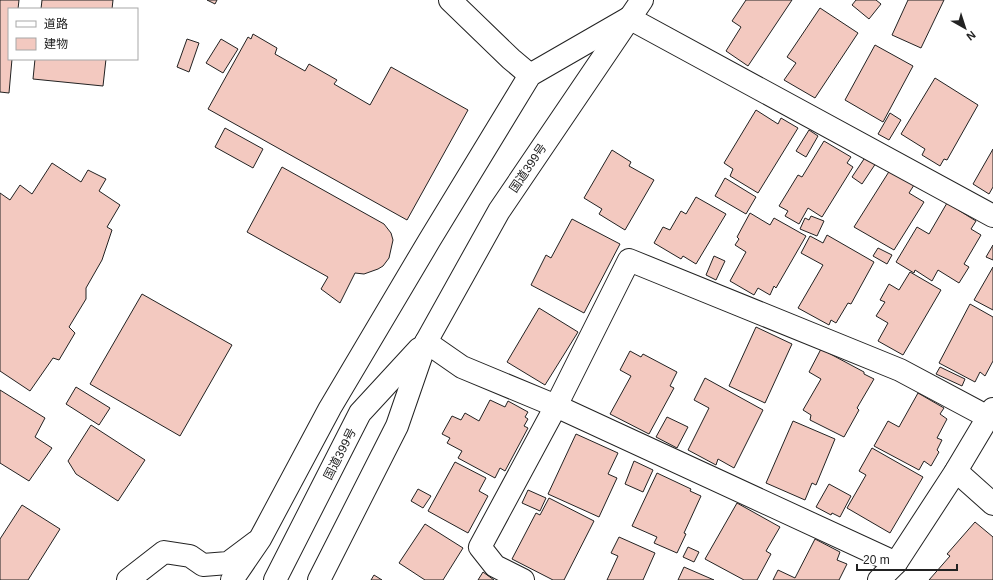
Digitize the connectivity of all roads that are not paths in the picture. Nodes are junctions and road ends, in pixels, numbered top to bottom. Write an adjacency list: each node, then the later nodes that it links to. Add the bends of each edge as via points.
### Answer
1 (450, 0): 4 (main road, via 510,59)
2 (642, 0): 3 (main road, 国道399号)
3 (630, 18): 4 (main road); 5 (main road); 6 (main road, 国道399号, via 498,211)
4 (530, 75): 11 (main road, via 334,401)
5 (993, 216)
6 (426, 342): 7 (main road, via 462,367); 16 (main road, 国道399号, via 360,413); 17 (main road, 国道399号, via 397,426)
7 (556, 406): 8 (main road, via 629,260 900,370); 12 (main road); 18 (main road, via 480,547 495,566)
8 (990, 413): 9 (main road)
9 (956, 471): 10 (main road); 12 (main road)
10 (993, 504)
11 (260, 539): 13 (main road, via 228,564); 15 (main road)
12 (896, 563): 19 (main road)
13 (204, 572): 14 (main road, via 190,556 164,552)
14 (128, 580)
15 (232, 580)
16 (275, 580)
17 (319, 580)
18 (523, 580)
19 (879, 580)

